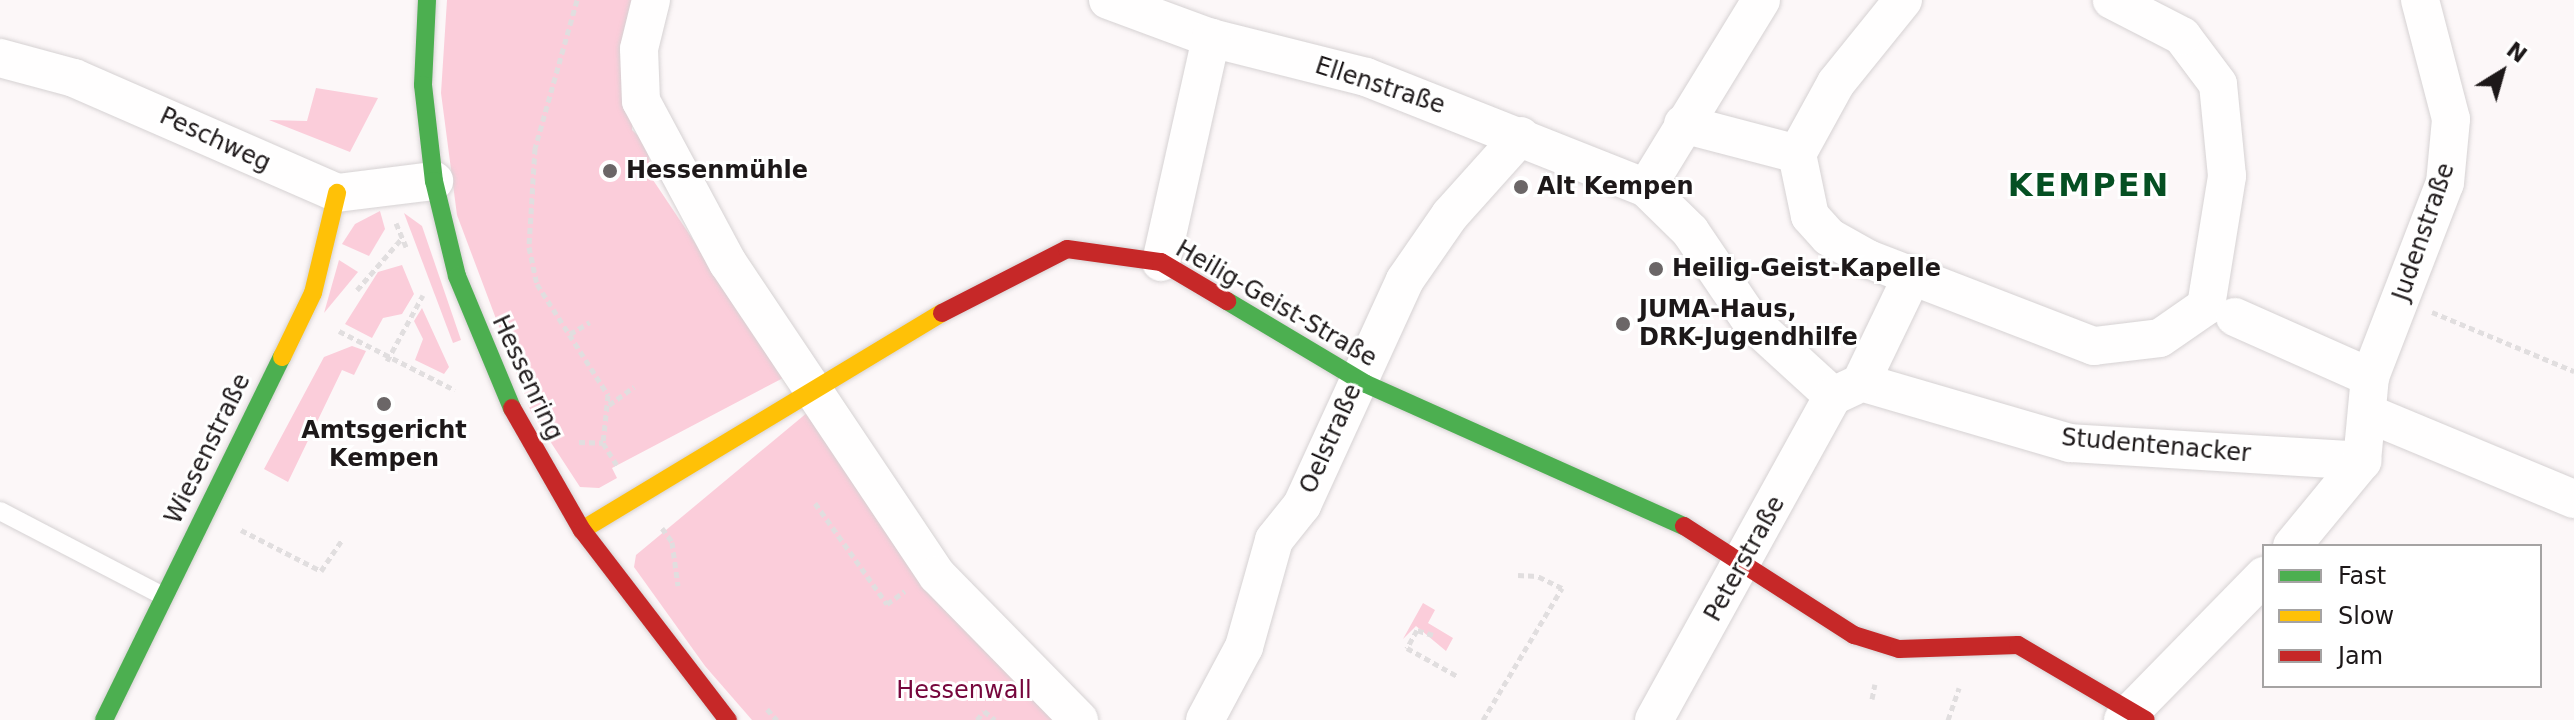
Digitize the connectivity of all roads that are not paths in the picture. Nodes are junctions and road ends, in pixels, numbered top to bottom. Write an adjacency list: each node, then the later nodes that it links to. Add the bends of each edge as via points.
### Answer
1 (427, 0): 13 (street, Hessenring, via 423,85)
2 (651, 0): 22 (street, via 639,49 641,101 728,263)
3 (1108, 0): 8 (street, Ellenstraße)
4 (1761, 0): 10 (street)
5 (1903, 0): 12 (street, via 1836,83)
6 (2112, 0): 18 (street, via 2182,36 2218,84 2227,176)
7 (2420, 0): 19 (street, Judenstraße, via 2446,83 2452,150)
8 (1211, 38): 11 (street, Ellenstraße, via 1366,77); 16 (street)
9 (0, 58): 15 (street, Peschweg, via 74,78)
10 (1683, 124): 12 (street); 14 (street)
11 (1521, 136): 14 (street, Ellenstraße); 20 (street, Oelstraße, via 1425,247)
12 (1797, 154): 17 (street, via 1810,216 1829,237)
13 (434, 181): 15 (street); 27 (street, Hessenring, via 457,276 495,377)
14 (1646, 188): 21 (street, via 1690,231 1751,321)
15 (337, 193): 31 (street, Wiesenstraße, via 313,293)
16 (1161, 262): 20 (street, Heilig-Geist-Straße); 22 (street, Heilig-Geist-Straße, via 1067,249 972,295)
17 (1911, 278): 18 (street, via 2093,350 2160,338); 21 (street, Peterstraße)
18 (2217, 310): 19 (street)
19 (2370, 377): 23 (street, Judenstraße)
20 (1357, 379): 29 (street, Heilig-Geist-Straße, via 1661,511); 36 (street, Oelstraße, via 1302,505 1274,540 1244,647)
21 (1847, 389): 24 (street, Studentenacker, via 2070,443); 29 (street, Peterstraße)
22 (814, 392): 27 (street, Heilig-Geist-Straße); 35 (street, via 937,575)
23 (2372, 415): 24 (street, Judenstraße); 25 (street)
24 (2362, 461): 28 (street)
25 (2574, 499)
26 (0, 511): 31 (lane)
27 (582, 530): 34 (street, Hessenring)
28 (2294, 544)
29 (1744, 562): 32 (street, Heilig-Geist-Straße, via 1866,640 1899,649 2018,645); 37 (street, Peterstraße)
30 (2262, 578): 32 (street)
31 (163, 596): 33 (street, Wiesenstraße)
32 (2134, 717)
33 (104, 720)
34 (728, 720)
35 (1079, 720)
36 (1205, 720)
37 (1654, 720)

